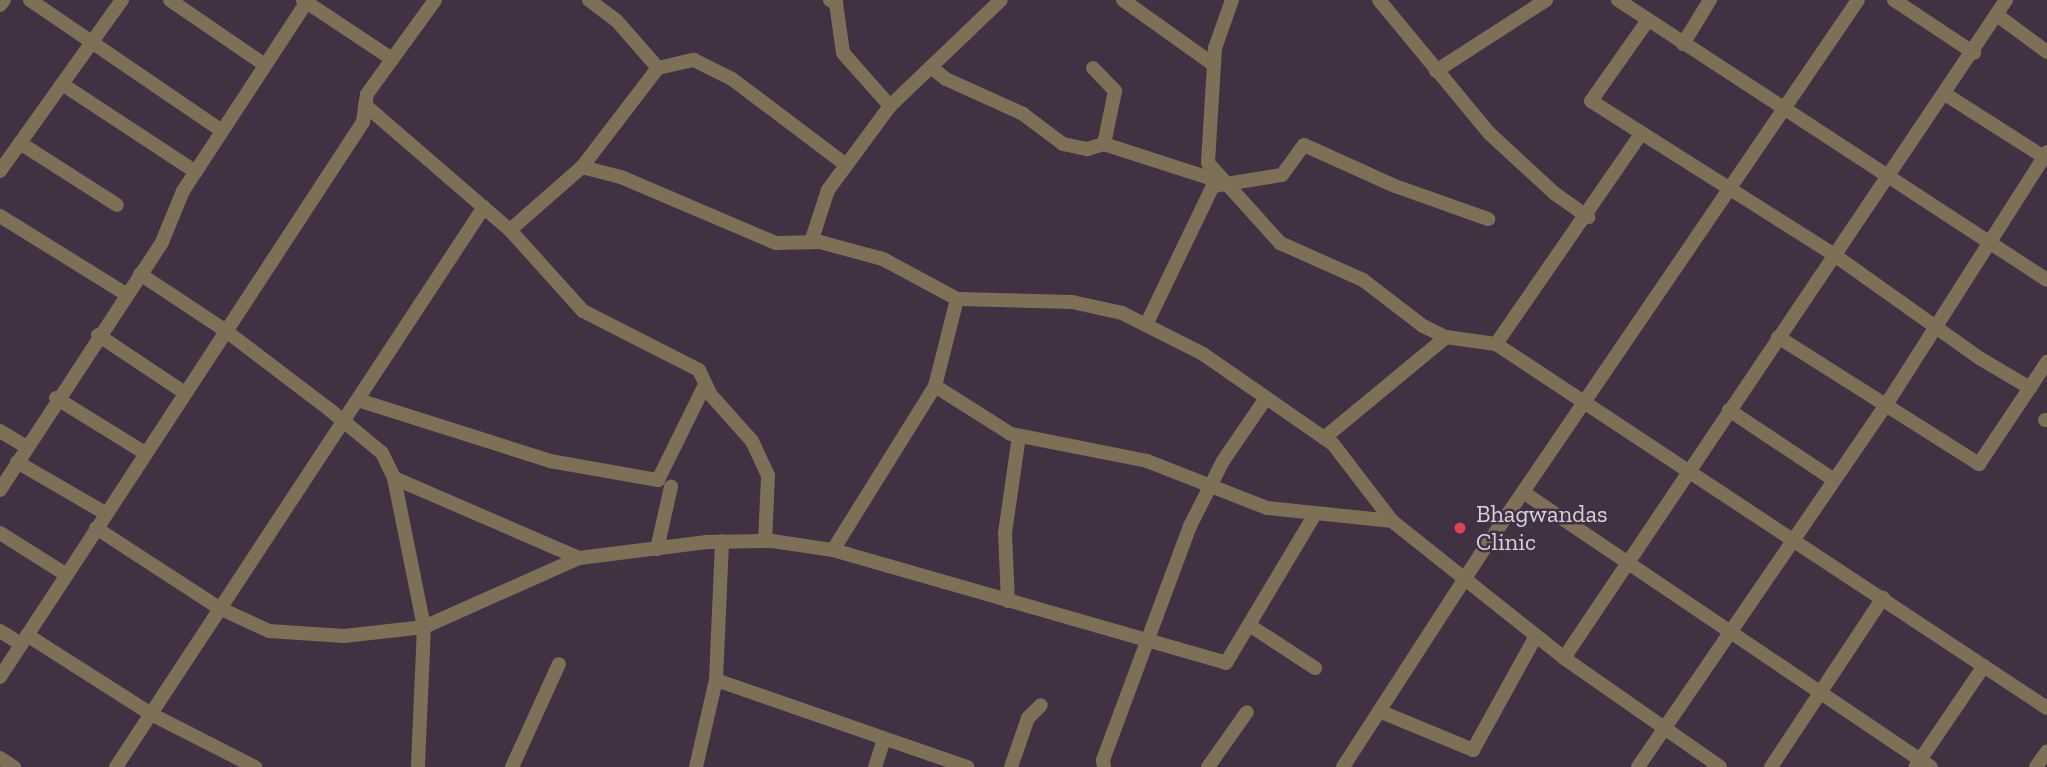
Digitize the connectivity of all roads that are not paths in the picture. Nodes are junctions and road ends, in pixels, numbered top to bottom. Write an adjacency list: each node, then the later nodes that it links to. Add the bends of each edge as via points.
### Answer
1 (4, 0): 19 (street)
2 (30, 0): 22 (street)
3 (122, 0): 22 (street)
4 (170, 0): 27 (street)
5 (435, 0): 26 (street)
6 (589, 0): 30 (street, via 616,20)
7 (830, 0): 36 (street, via 836,4 843,53)
8 (1001, 0): 29 (street)
9 (1123, 0): 28 (street)
10 (1232, 0): 28 (street, via 1215,48)
11 (1379, 0): 32 (street)
12 (1546, 0): 32 (street)
13 (1618, 0): 21 (street)
14 (1710, 0): 23 (street)
15 (1858, 0): 37 (street)
16 (1894, 0): 25 (street)
17 (2006, 0): 20 (street)
18 (306, 1): 26 (street); 27 (street)
19 (0, 5)
20 (1997, 15): 24 (street); 25 (street)
21 (1648, 20): 23 (street); 39 (street, via 1591,101)
22 (91, 43): 33 (street); 38 (street)
23 (1683, 44): 37 (street)
24 (2047, 51)
25 (1974, 52): 34 (street)
26 (392, 59): 35 (street, via 367,94)
27 (265, 65): 38 (street)
28 (1214, 65): 48 (street, via 1208,163)
29 (931, 67): 36 (street); 41 (street, via 946,79 1023,114 1063,144 1087,149)
30 (658, 68): 43 (street, via 694,60 733,79); 44 (street)
31 (1093, 68): 41 (street, via 1115,92)
32 (1436, 71): 53 (street, via 1489,133 1554,194)
33 (62, 84): 40 (street); 46 (street)
34 (1945, 94): 42 (street); 47 (street)
35 (365, 105): 51 (street); 65 (street, via 363,122)
36 (890, 106): 43 (street)
37 (1783, 111): 47 (street); 49 (street)
38 (222, 131): 46 (street)
39 (1641, 134): 49 (street); 53 (street)
40 (20, 143): 45 (street); 50 (street)
41 (1104, 144): 48 (street)
42 (2046, 155): 57 (street)
43 (846, 165): 56 (street, via 828,190)
44 (582, 167): 55 (street); 56 (street, via 621,177 776,243)
45 (0, 171)
46 (196, 172): 59 (street, via 162,242)
47 (1889, 175): 57 (street); 58 (street)
48 (1223, 182): 54 (street, via 1282,175 1304,145 1395,186); 63 (street, via 1213,186); 67 (street, via 1280,243 1363,280 1423,326)
49 (1729, 189): 58 (street); 77 (street)
50 (117, 205)
51 (484, 207): 55 (street); 78 (street)
52 (0, 216): 61 (street)
53 (1588, 217): 69 (street)
54 (1488, 219)
55 (510, 230): 71 (street, via 583,311 699,370)
56 (811, 242): 62 (street, via 883,259)
57 (1992, 243): 60 (street); 64 (street)
58 (1833, 254): 64 (street); 68 (street)
59 (140, 274): 61 (street); 65 (street)
60 (2047, 280)
61 (126, 294): 66 (street)
62 (957, 299): 63 (street, via 1072,302 1122,313); 72 (street)
63 (1146, 325): 76 (street, via 1203,354)
64 (1936, 327): 73 (street); 79 (street)
65 (226, 331): 74 (street); 81 (street)
66 (98, 335): 74 (street); 75 (street)
67 (1446, 337): 69 (street); 84 (street)
68 (1778, 337): 79 (street); 80 (street)
69 (1496, 344): 77 (street)
70 (2047, 362): 73 (street)
71 (705, 385): 78 (street, via 658,480 550,461); 102 (street, via 752,441 768,475)
72 (935, 386): 83 (street); 104 (street)
73 (2030, 388): 79 (street, via 1979,464)
74 (185, 393): 86 (street)
75 (56, 398): 85 (street); 86 (street)
76 (1266, 398): 84 (street); 91 (street)
77 (1586, 399): 88 (street); 94 (street)
78 (358, 400): 81 (street)
79 (1885, 405): 90 (street)
80 (1729, 410): 88 (street); 90 (street)
81 (344, 421): 89 (street, via 382,453); 111 (street)
82 (0, 431): 85 (street)
83 (1019, 436): 91 (street, via 1147,461); 110 (street, via 1005,533)
84 (1324, 438): 97 (street)
85 (27, 447): 87 (street)
86 (145, 453): 95 (street)
87 (17, 462): 93 (street); 95 (street)
88 (1690, 469): 100 (street); 106 (street)
89 (394, 478): 105 (street); 113 (street)
90 (1834, 480): 100 (street)
91 (1211, 485): 96 (street, via 1267,508); 118 (street, via 1190,526)
92 (671, 487): 103 (street)
93 (0, 490)
94 (1523, 492): 106 (street); 108 (street)
95 (105, 513): 98 (street)
96 (1315, 514): 97 (street); 112 (street)
97 (1392, 521): 108 (street)
98 (96, 528): 107 (street); 111 (street)
99 (0, 533): 107 (street)
100 (1793, 538): 109 (street); 114 (street)
101 (722, 541): 102 (street); 103 (street); 124 (street)
102 (765, 541): 104 (street)
103 (657, 549): 105 (street)
104 (832, 550): 110 (street)
105 (579, 558): 113 (street)
106 (1626, 564): 114 (street); 119 (street)
107 (65, 574): 117 (street)
108 (1464, 579): 116 (street); 128 (street)
109 (1883, 598): 121 (street); 125 (street)
110 (1008, 601): 118 (street)
111 (219, 608): 113 (street, via 269,631 344,636); 130 (street)
112 (1248, 625): 118 (street, via 1226,663); 122 (street)
113 (424, 627): 139 (street)
114 (1729, 630): 125 (street); 131 (street)
115 (0, 631): 117 (street)
116 (1536, 636): 119 (street); 128 (street, via 1473,750)
117 (24, 639): 123 (street); 130 (street)
118 (1149, 641): 145 (street)
119 (1564, 658): 131 (street)
120 (559, 664): 140 (street)
121 (1984, 666): 127 (street); 135 (street)
122 (1315, 668)
123 (0, 677)
124 (716, 680): 132 (street); 141 (street)
125 (1822, 692): 135 (street); 150 (street)
126 (1041, 705): 144 (street, via 1028,718)
127 (2047, 708)
128 (1379, 711): 147 (street)
129 (1247, 712): 146 (street)
130 (151, 713): 137 (street); 138 (street)
131 (1662, 727): 148 (street); 149 (street)
132 (884, 739): 142 (street); 143 (street)
133 (2047, 751): 151 (street)
134 (0, 758): 136 (street)
135 (1922, 765)
136 (14, 767)
137 (116, 767)
138 (255, 767)
139 (418, 767)
140 (512, 767)
141 (696, 767)
142 (875, 767)
143 (967, 767)
144 (1011, 767)
145 (1104, 767)
146 (1208, 767)
147 (1343, 767)
148 (1638, 767)
149 (1720, 767)
150 (1771, 767)
151 (2036, 767)

